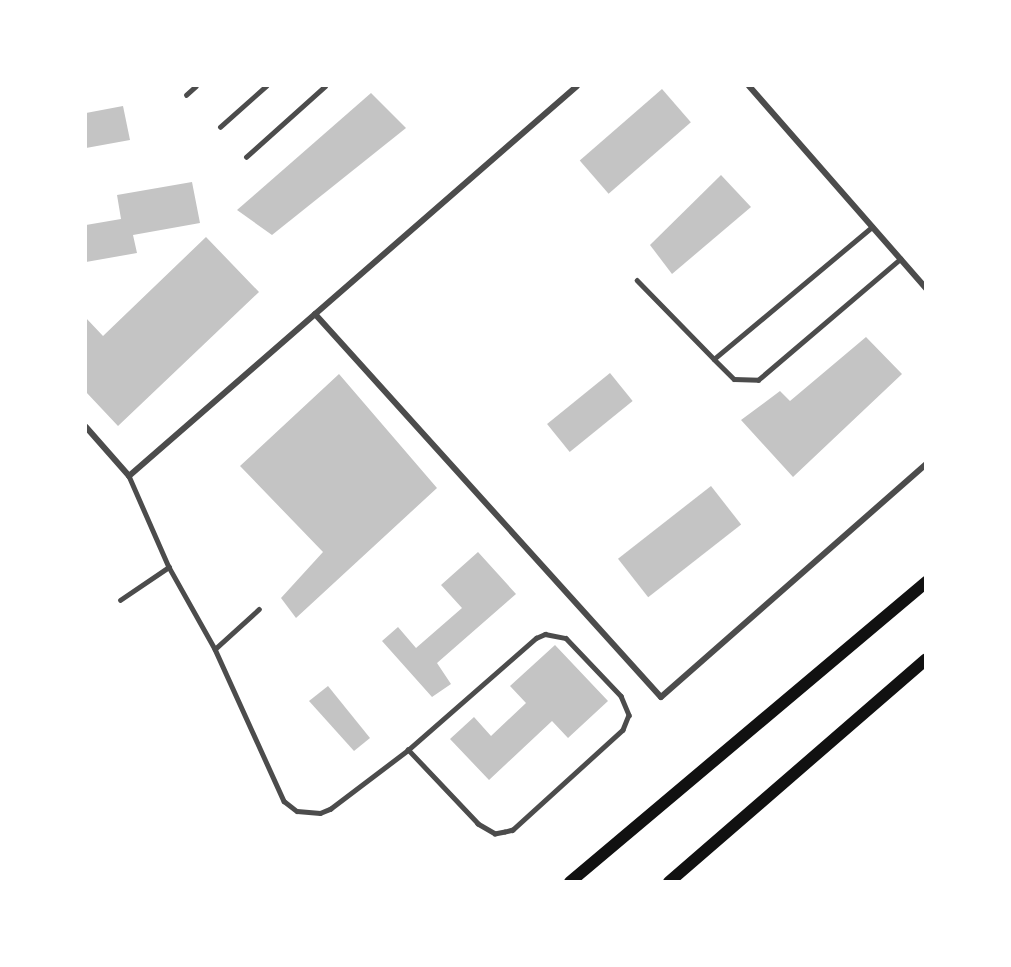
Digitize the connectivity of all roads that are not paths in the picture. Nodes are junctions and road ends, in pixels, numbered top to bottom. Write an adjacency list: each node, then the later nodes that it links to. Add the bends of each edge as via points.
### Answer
1 (196, 86): 6 (lane)
2 (266, 86): 7 (lane)
3 (325, 86): 8 (lane)
4 (577, 86): 13 (street)
5 (749, 86): 9 (street)
6 (186, 95)
7 (220, 127)
8 (246, 157)
9 (872, 227): 10 (street); 14 (lane)
10 (900, 260): 12 (street); 14 (lane, via 758,380 734,379)
11 (638, 280): 14 (lane)
12 (926, 288)
13 (315, 314): 16 (street, via 661,698); 17 (street)
14 (714, 359)
15 (86, 427): 17 (street)
16 (926, 464)
17 (129, 476): 18 (lane)
18 (169, 567): 20 (lane); 22 (lane)
19 (926, 582): 25 (main road)
20 (120, 600)
21 (259, 609): 22 (lane)
22 (216, 649): 24 (lane, via 284,801 297,811 320,813 330,809)
23 (926, 659): 26 (main road)
24 (408, 750): 24 (lane, via 545,634 566,638 621,696 629,715 623,730 513,830 495,834 478,825)
25 (570, 882)
26 (669, 882)

